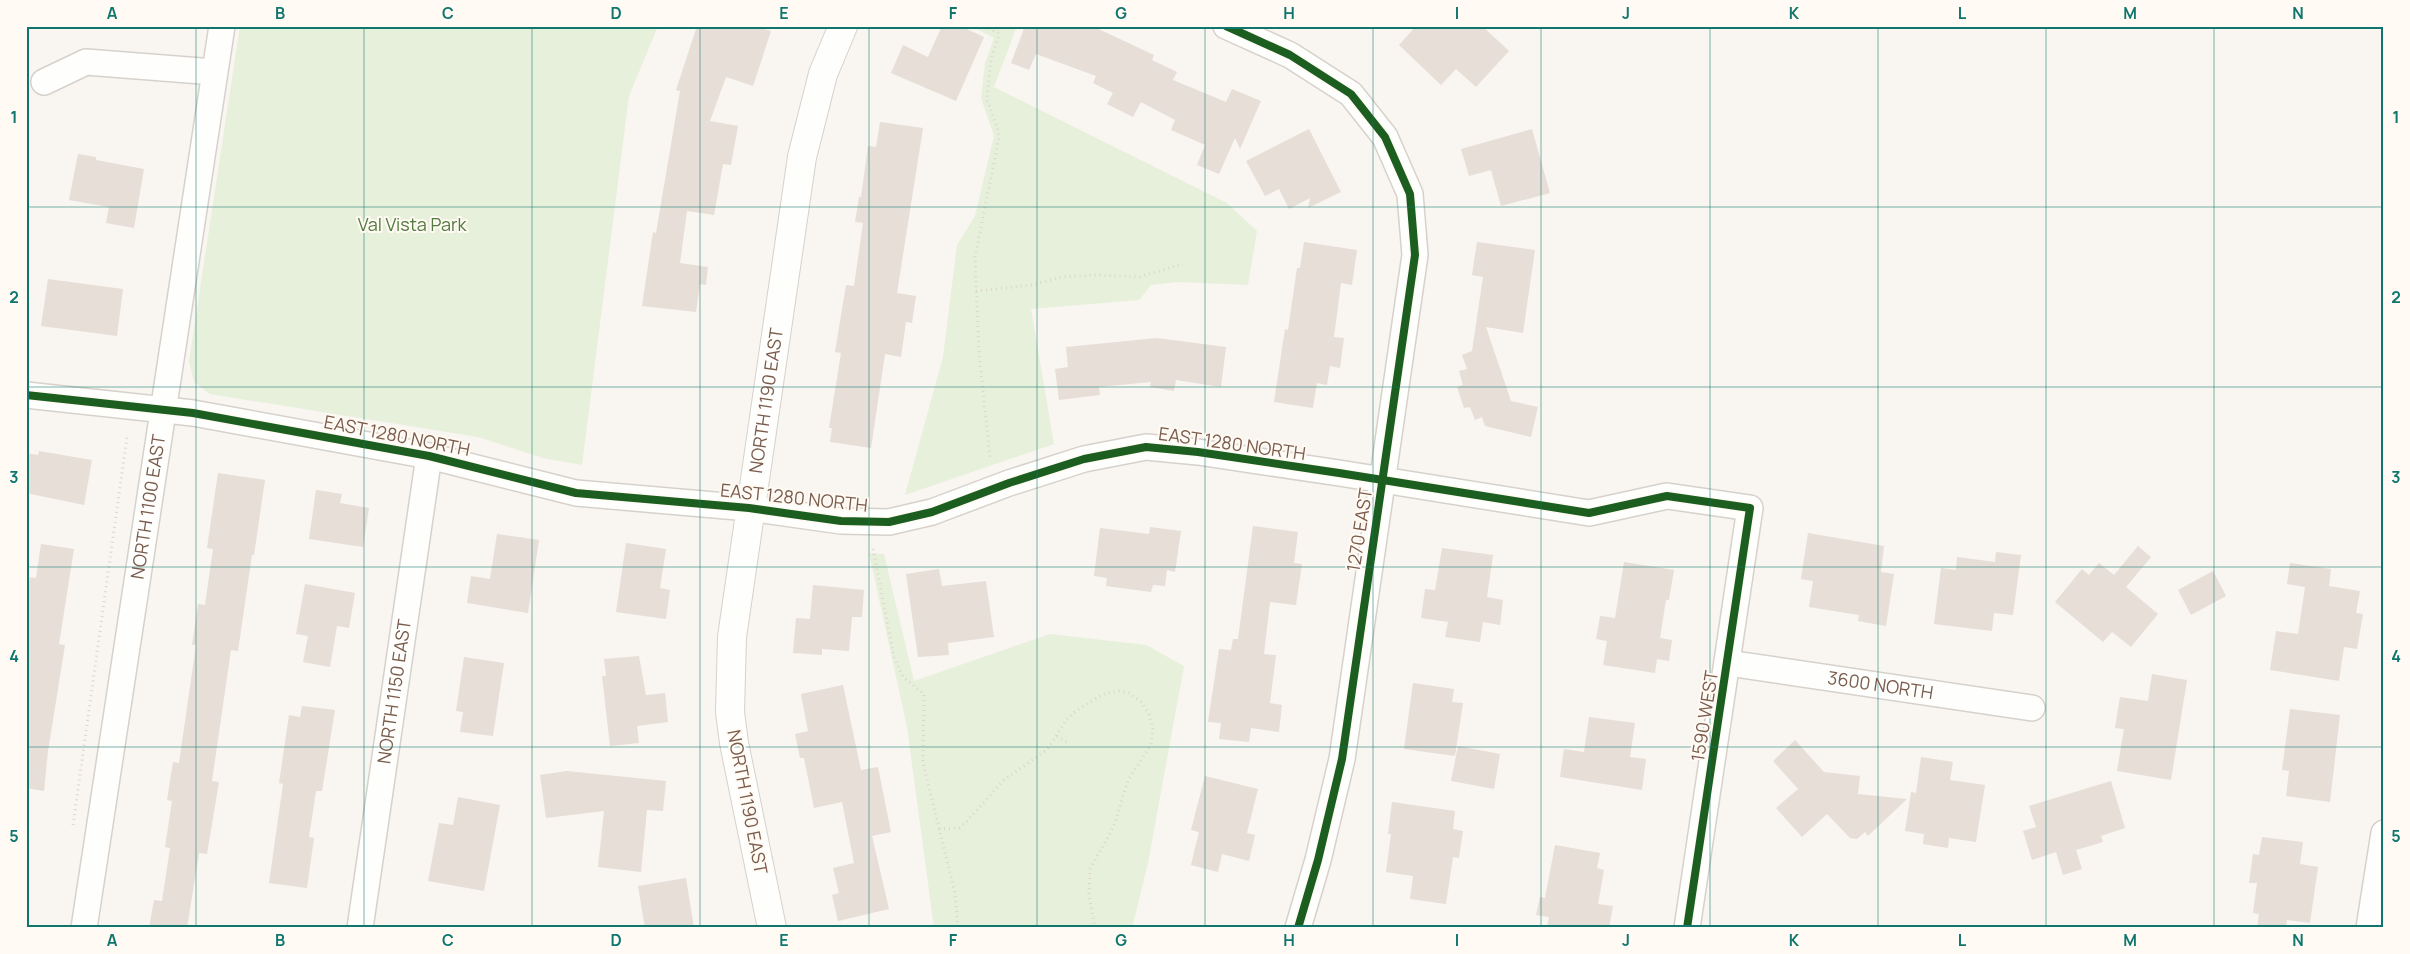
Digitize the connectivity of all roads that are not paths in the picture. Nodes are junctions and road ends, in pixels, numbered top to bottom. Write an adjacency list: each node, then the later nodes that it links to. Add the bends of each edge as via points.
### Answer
1 (222, 26): 4 (street, NORTH 1100 EAST)
2 (843, 26): 10 (street, NORTH 1190 EAST, via 823,74 802,157)
3 (1226, 26): 9 (street, 1270 EAST, via 1290,55 1351,94 1385,137 1410,194 1415,255)
4 (214, 72): 5 (street, via 86,62); 7 (street, NORTH 1100 EAST)
5 (44, 82)
6 (26, 396): 7 (street, EAST 1280 NORTH)
7 (162, 408): 8 (street, EAST 1280 NORTH); 15 (street, NORTH 1100 EAST)
8 (429, 456): 10 (street, EAST 1280 NORTH, via 576,493); 16 (street, NORTH 1150 EAST)
9 (1382, 480): 10 (street, EAST 1280 NORTH, via 1146,447 1084,458 932,512 889,522 841,520); 11 (street, EAST 1280 NORTH, via 1588,513 1668,496); 18 (street, 1270 EAST, via 1342,759)
10 (749, 508): 17 (street, NORTH 1190 EAST, via 732,638 730,712 746,808)
11 (1750, 508): 12 (street, 1590 WEST)
12 (1728, 663): 13 (street, 3600 NORTH); 19 (street, 1590 WEST)
13 (2032, 708)
14 (2384, 833): 20 (street)
15 (84, 928)
16 (360, 928)
17 (772, 928)
18 (1298, 928)
19 (1687, 928)
20 (2369, 928)

